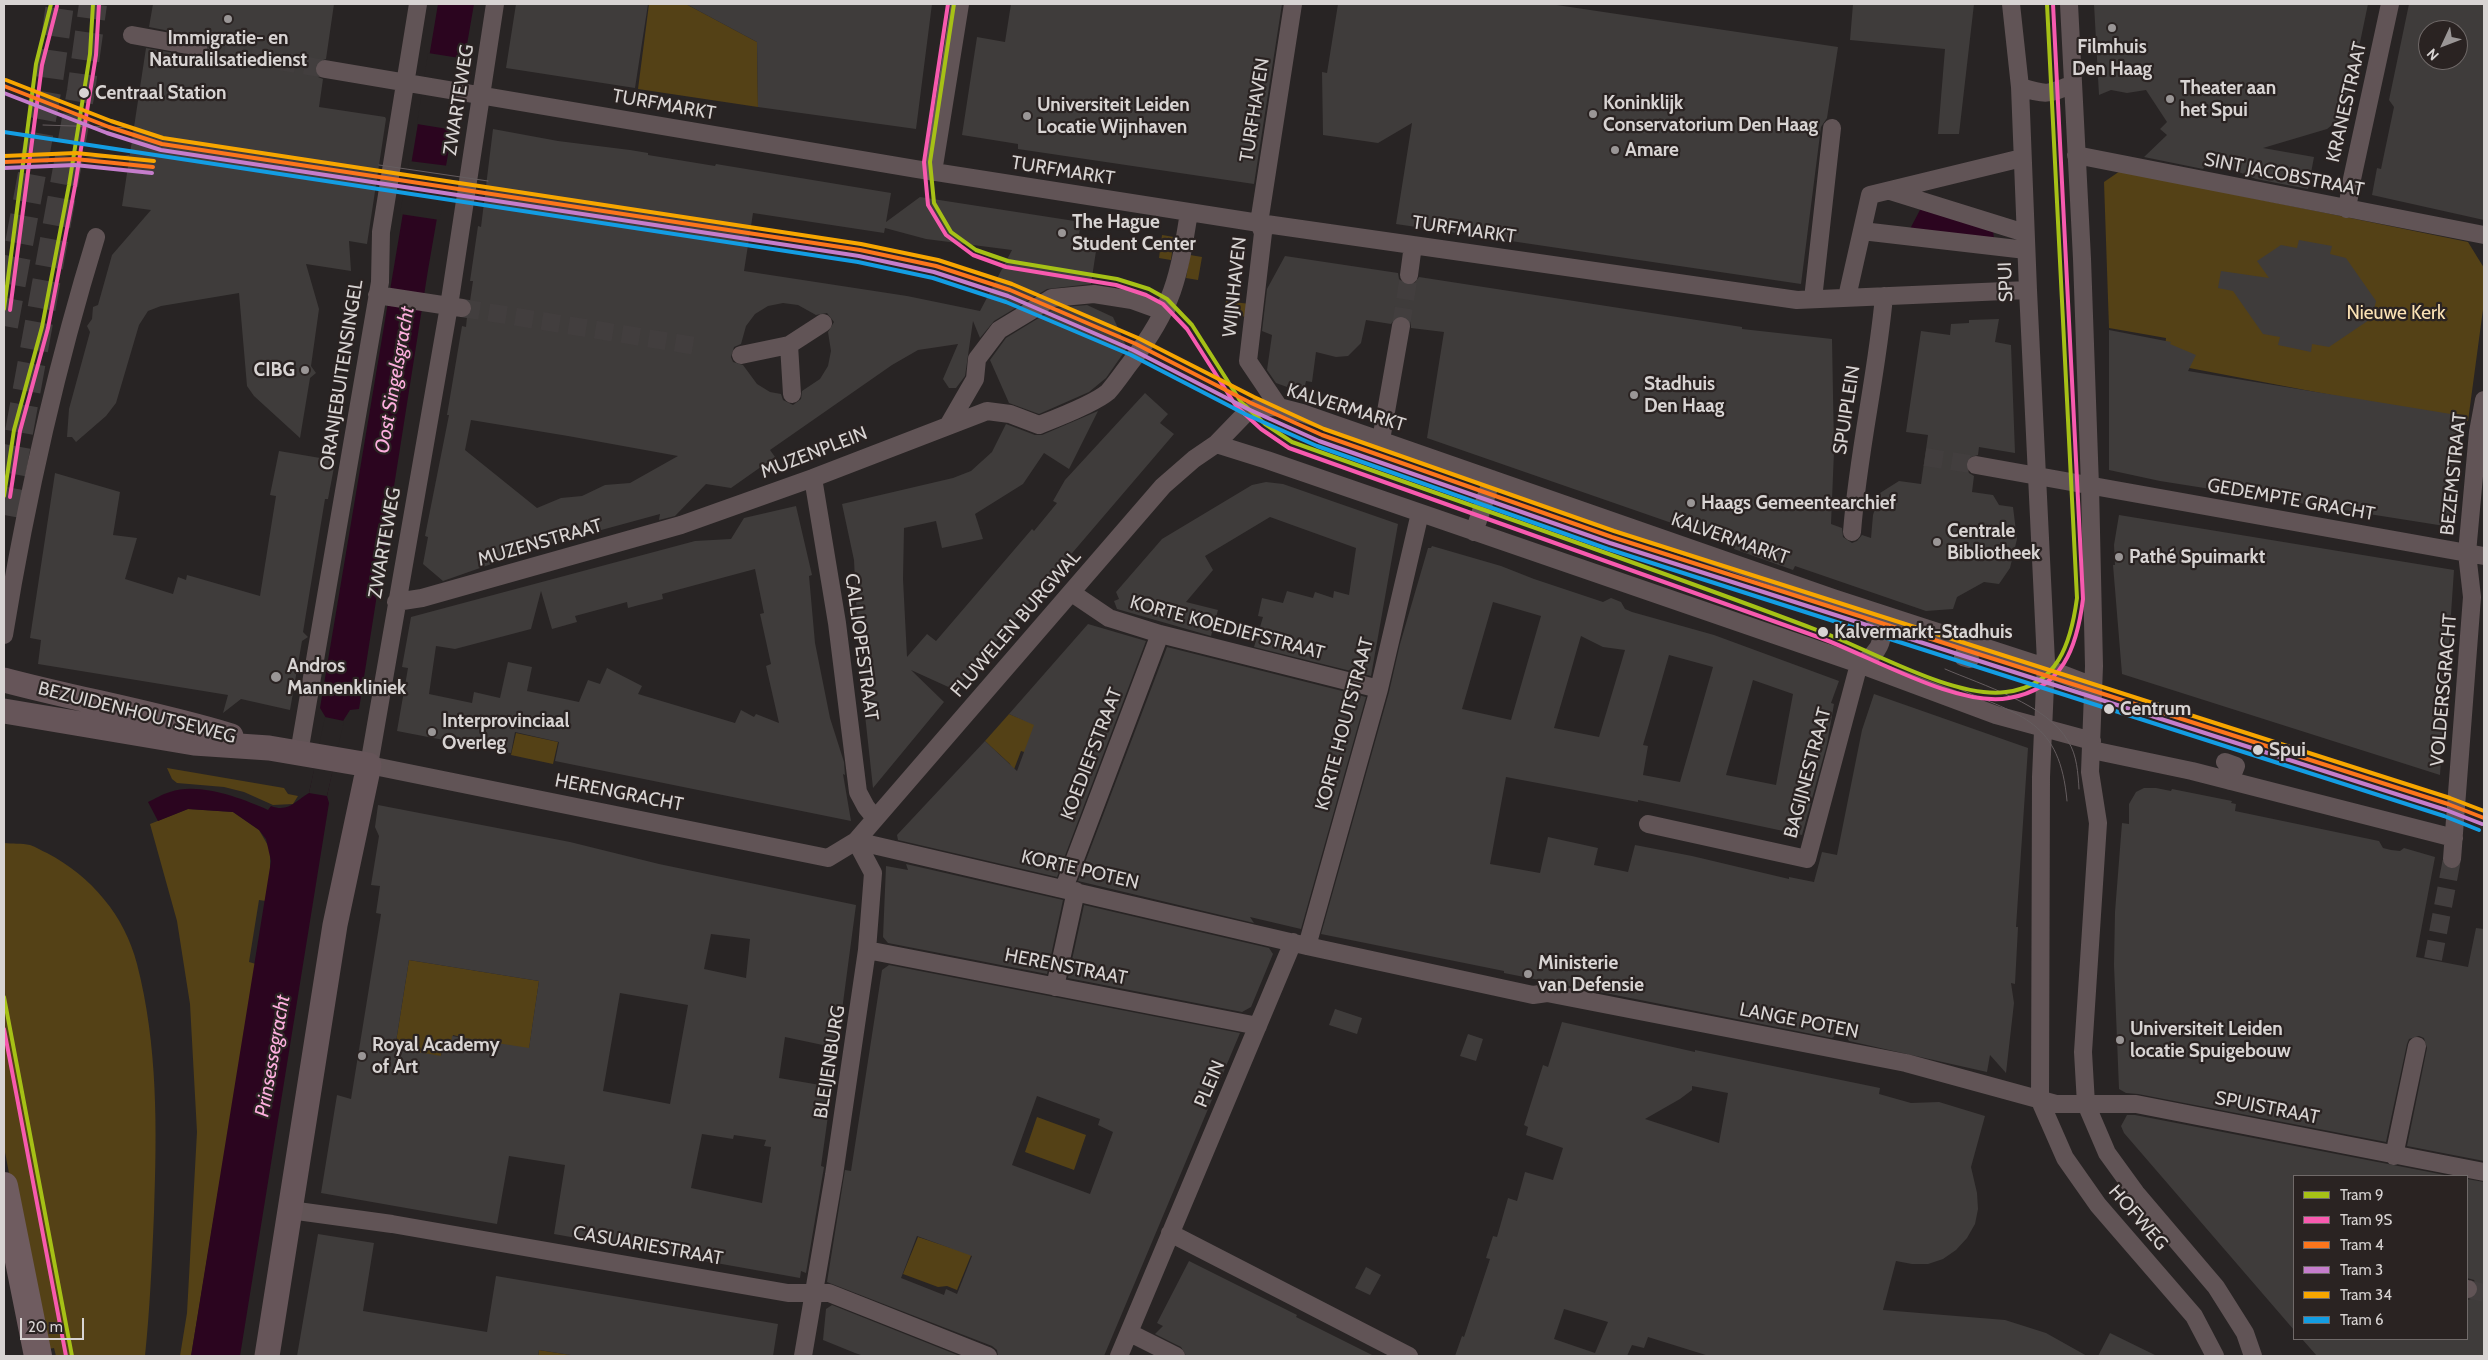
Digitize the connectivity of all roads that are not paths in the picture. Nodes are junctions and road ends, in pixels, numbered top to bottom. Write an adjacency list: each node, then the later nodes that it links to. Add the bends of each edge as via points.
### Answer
1 (418, 4): 11 (street, ORANJEBUITENSINGEL)
2 (495, 4): 14 (street, ZWARTEWEG)
3 (960, 4): 18 (street)
4 (1294, 4): 22 (street, TURFHAVEN)
5 (2011, 4): 13 (street, SPUI)
6 (2069, 4): 12 (street)
7 (2390, 4): 20 (street, KRANESTRAAT)
8 (132, 35): 9 (street)
9 (198, 46)
10 (325, 69): 11 (street, TURFMARKT)
11 (405, 83): 14 (street, TURFMARKT); 30 (street, ORANJEBUITENSINGEL, via 381,232)
12 (2073, 84): 13 (street, via 2051,94); 16 (street)
13 (2020, 87): 17 (street, SPUI)
14 (482, 96): 18 (street, TURFMARKT); 34 (street, ZWARTEWEG)
15 (1832, 128): 33 (street)
16 (2076, 155): 20 (street, SINT JACOBSTRAAT); 51 (street)
17 (2022, 158): 19 (street); 26 (street, SPUI)
18 (933, 172): 21 (street, TURFMARKT)
19 (1889, 190): 23 (street, via 1870,195); 26 (street)
20 (2347, 209): 24 (street, SINT JACOBSTRAAT)
21 (1189, 212): 22 (street, TURFMARKT); 35 (street, via 1180,271)
22 (1259, 223): 27 (street, TURFMARKT); 42 (street, WIJNHAVEN, via 1263,232 1248,362)
23 (1862, 231): 26 (street); 32 (street)
24 (2484, 235)
25 (96, 237): 61 (street, via 36,460)
26 (2026, 242): 29 (street, SPUI)
27 (1413, 245): 28 (street); 33 (street, TURFMARKT)
28 (1409, 275)
29 (2028, 290): 31 (street); 48 (street, SPUI)
30 (382, 296): 34 (street); 72 (street, ORANJEBUITENSINGEL)
31 (1884, 296): 32 (street); 55 (street, SPUIPLEIN)
32 (1847, 297): 33 (street)
33 (1805, 299)
34 (455, 308): 59 (street, ZWARTEWEG)
35 (1167, 308): 43 (street, MUZENPLEIN, via 1149,339 1107,393 1039,425 1010,414 987,411); 43 (street, via 1157,309 1094,294 1052,298 999,330 977,359 975,379)
36 (823, 323): 38 (street)
37 (1402, 326): 45 (street)
38 (790, 345): 39 (street); 40 (street)
39 (741, 355)
40 (792, 394)
41 (2484, 400): 44 (street, BEZEMSTRAAT)
42 (1280, 407): 45 (street, KALVERMARKT); 46 (street, KALVERMARKT, via 1256,408 1244,415)
43 (949, 424): 49 (street, MUZENPLEIN)
44 (2481, 432): 56 (street, BEZEMSTRAAT)
45 (1381, 440): 50 (street, KALVERMARKT)
46 (1216, 444): 52 (street); 58 (street, FLUWELEN BURGWAL, via 1163,486)
47 (1976, 466): 48 (street)
48 (2036, 475): 51 (street); 64 (street, SPUI)
49 (813, 478): 53 (street, MUZENPLEIN); 76 (street, CALLIOPESTRAAT, via 837,622 858,792)
50 (1492, 479): 54 (street); 60 (street, KALVERMARKT)
51 (2090, 486): 56 (street, GEDEMPTE GRACHT); 66 (street)
52 (1420, 513): 54 (street); 67 (street, KORTE HOUTSTRAAT)
53 (693, 520): 59 (street, MUZENSTRAAT, via 422,598)
54 (1474, 532): 63 (street)
55 (1852, 532)
56 (2466, 553): 57 (street, GEDEMPTE GRACHT); 78 (street, VOLDERSGRACHT, via 2472,597)
57 (2484, 556)
58 (1072, 593): 62 (street, KORTE KOEDIEFSTRAAT, via 1109,618); 76 (street, FLUWELEN BURGWAL)
59 (396, 602): 74 (street, ZWARTEWEG)
60 (1868, 610): 63 (street, via 1879,620 1882,630 1875,652); 64 (street, KALVERMARKT, via 1969,650)
61 (4, 634)
62 (1160, 634): 67 (street, KORTE KOEDIEFSTRAAT); 81 (street, KOEDIEFSTRAAT)
63 (1859, 664): 69 (street, via 1996,715); 77 (street, BAGIJNESTRAAT, via 1807,860)
64 (2046, 668): 66 (street, KALVERMARKT); 69 (street, SPUI)
65 (4, 681): 71 (street, BEZUIDENHOUTSEWEG, via 196,725)
66 (2094, 686): 70 (street)
67 (1379, 689): 82 (street, KORTE HOUTSTRAAT)
68 (4, 711): 71 (street, BEZUIDENHOUTSEWEG, via 194,743)
69 (2044, 728): 70 (street); 87 (street, SPUI)
70 (2092, 746): 75 (street); 88 (street, via 2094,819 2083,1052)
71 (269, 748): 72 (street, BEZUIDENHOUTSEWEG)
72 (317, 756): 74 (street, BEZUIDENHOUTSEWEG)
73 (2225, 762): 75 (street, via 2236,766)
74 (370, 765): 79 (street, HERENGRACHT, via 828,858); 92 (street, via 334,925)
75 (2230, 781): 78 (street)
76 (876, 818): 79 (street, FLUWELEN BURGWAL)
77 (1648, 824)
78 (2450, 830): 80 (street, VOLDERSGRACHT)
79 (856, 841): 81 (street, KORTE POTEN); 83 (street, BLEIJENBURG, via 873,873)
80 (2452, 859)
81 (1070, 889): 82 (street, KORTE POTEN); 84 (street, KOEDIEFSTRAAT)
82 (1300, 944): 85 (street, PLEIN); 87 (street, LANGE POTEN, via 1533,994 1547,993 1906,1063)
83 (867, 950): 84 (street, HERENSTRAAT); 94 (street, BLEIJENBURG)
84 (1055, 987): 85 (street, HERENSTRAAT)
85 (1258, 1026): 93 (street, PLEIN)
86 (2417, 1046): 89 (street)
87 (2040, 1101): 88 (street, SPUISTRAAT); 103 (street, HOFWEG, via 2064,1158 2098,1205 2194,1316)
88 (2086, 1104): 89 (street, SPUISTRAAT, via 2136,1104); 104 (street, HOFWEG, via 2108,1153 2136,1193 2216,1287 2245,1333)
89 (2394, 1156): 90 (street, SPUISTRAAT)
90 (2484, 1172)
91 (4, 1186): 96 (main road)
92 (290, 1210): 94 (street, CASUARIESTRAAT, via 392,1224 788,1293); 97 (street)
93 (1170, 1233): 95 (street, PLEIN); 102 (street)
94 (813, 1292): 98 (street, BLEIJENBURG); 99 (street, CASUARIESTRAAT, via 830,1293)
95 (1130, 1333): 100 (street, PLEIN); 101 (street)
96 (38, 1356)
97 (267, 1356)
98 (803, 1356)
99 (988, 1356)
100 (1120, 1356)
101 (1176, 1356)
102 (1409, 1356)
103 (2215, 1356)
104 (2253, 1356)

